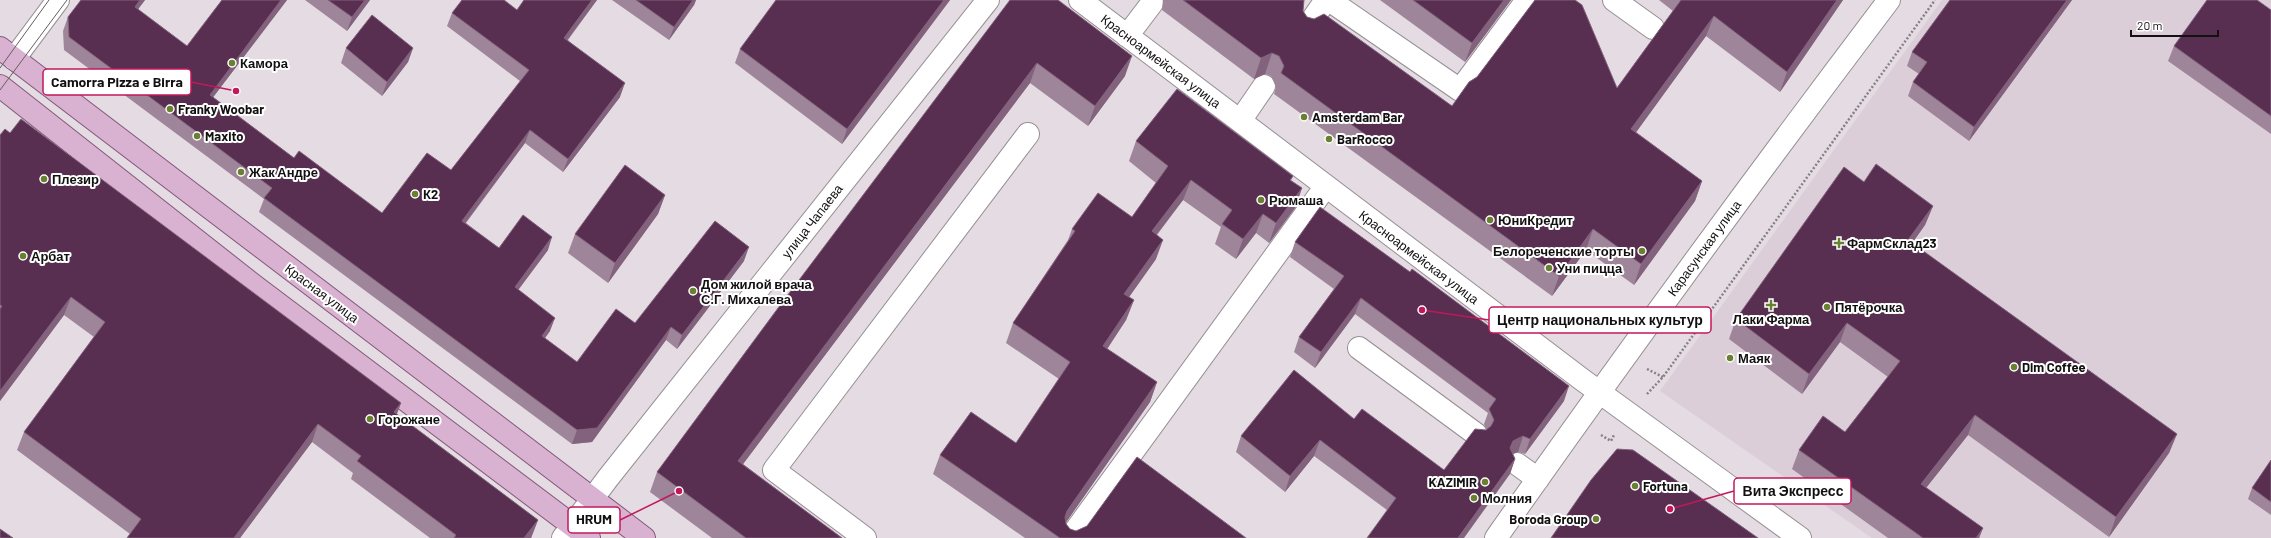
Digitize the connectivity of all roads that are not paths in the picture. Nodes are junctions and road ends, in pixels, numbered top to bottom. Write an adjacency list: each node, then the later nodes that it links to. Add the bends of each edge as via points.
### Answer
1 (58, 0): 12 (street)
2 (988, 0): 23 (street, улица Чапаева)
3 (1080, 0): 11 (street, Красноармейская улица)
4 (1328, 0): 5 (street, via 1460,90); 9 (street)
5 (1527, 0)
6 (1614, 0): 10 (street)
7 (1889, 0): 19 (street, Карасунская улица)
8 (1152, 3): 11 (street)
9 (1307, 28)
10 (1653, 28)
11 (1127, 36): 15 (street, Красноармейская улица)
12 (7, 54): 23 (main road, Красная улица)
13 (0, 86): 24 (main road)
14 (1264, 86): 15 (street)
15 (1240, 121): 17 (street, Красноармейская улица)
16 (1028, 134): 26 (street, via 774,470)
17 (1326, 186): 19 (street, Красноармейская улица); 27 (street)
18 (1359, 348): 20 (street)
19 (1599, 391): 22 (street, Карасунская улица); 29 (street, Красноармейская улица)
20 (1476, 434)
21 (1517, 464): 22 (street)
22 (1538, 479): 28 (street, Карасунская улица)
23 (592, 499): 24 (street, улица Чапаева); 25 (main road, Красная улица)
24 (575, 534)
25 (644, 538)
26 (865, 538)
27 (1070, 538)
28 (1496, 538)
29 (1800, 538)

